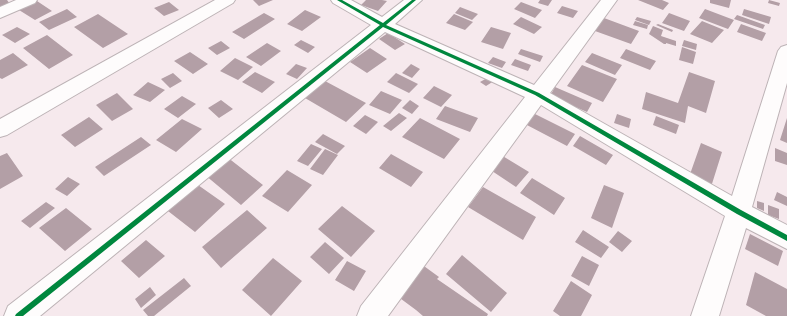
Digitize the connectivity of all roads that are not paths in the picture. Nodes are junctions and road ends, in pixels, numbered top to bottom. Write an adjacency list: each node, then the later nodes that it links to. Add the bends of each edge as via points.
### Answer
1 (29, 0): 6 (street)
2 (227, 0): 10 (street)
3 (339, 0): 7 (street)
4 (414, 0): 7 (street)
5 (609, 0): 9 (street)
6 (0, 13)
7 (382, 25): 9 (street); 13 (street)
8 (787, 51): 11 (street)
9 (537, 94): 11 (street); 14 (street)
10 (0, 129)
11 (739, 212): 12 (street); 15 (street)
12 (787, 238)
13 (18, 316)
14 (371, 316)
15 (705, 316)

